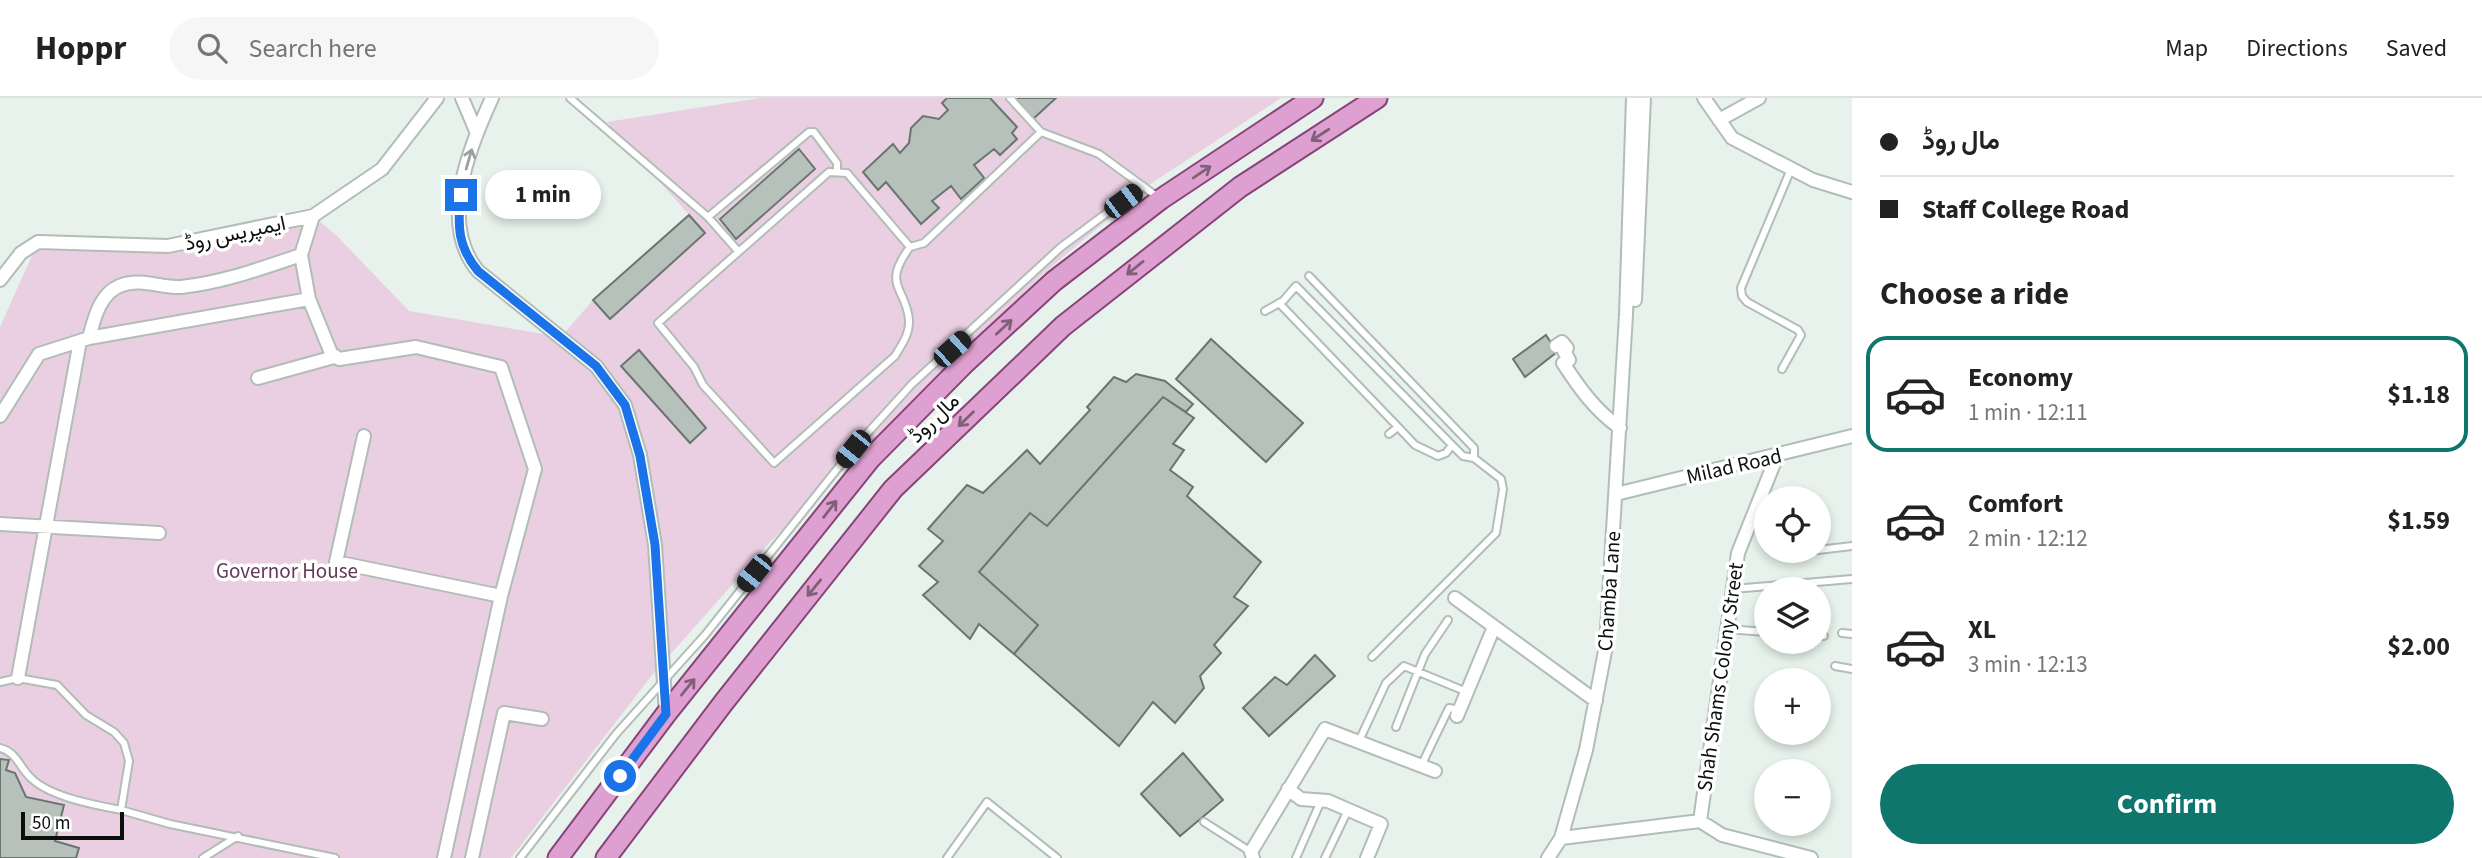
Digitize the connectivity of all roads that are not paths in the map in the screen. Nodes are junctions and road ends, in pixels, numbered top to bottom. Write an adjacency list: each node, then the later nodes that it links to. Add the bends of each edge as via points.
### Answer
1 (436, 98): 20 (street, ایمپریس روڈ, via 382,169)
2 (462, 98): 13 (street)
3 (492, 98): 13 (street)
4 (570, 98): 21 (lane)
5 (1010, 98): 14 (lane)
6 (1313, 98): 19 (main road, مال روڈ, one-way to 6)
7 (1377, 98): 93 (main road, مال روڈ, one-way to 93, via 1240,187 1063,326 893,489)
8 (1633, 98): 30 (street, Chamba Lane)
9 (1644, 98): 30 (street, Chamba Lane, via 1634,302)
10 (1704, 98): 12 (street)
11 (1759, 98): 12 (street)
12 (1719, 120): 15 (street, via 1732,138)
13 (476, 131): 66 (street, one-way to 13, via 655,545 640,456 625,405 596,366 478,271 465,255 458,217)
14 (1041, 132): 17 (lane, via 1099,154); 22 (lane, via 923,243)
15 (1791, 169): 18 (street); 34 (lane, via 1741,288 1747,302 1801,335)
16 (837, 170): 21 (lane, via 830,153 814,132 809,132); 22 (lane, via 847,173); 23 (lane, via 829,172)
17 (1143, 186): 19 (lane); 66 (lane, via 1061,247 912,384 853,449 705,635)
18 (1852, 192)
19 (1161, 199): 71 (main road, مال روڈ, one-way to 19, via 870,459 1054,281)
20 (313, 216): 24 (street); 26 (street, ایمپریس روڈ, via 168,246 38,242 21,253)
21 (708, 217): 23 (lane)
22 (910, 247): 23 (lane, via 897,272 898,292 909,318 908,334 895,356 774,463 658,323)
23 (738, 251)
24 (301, 255): 27 (street); 31 (street, via 231,278 178,287 120,285 98,306)
25 (1309, 276): 44 (lane, via 1474,448)
26 (0, 280)
27 (309, 299): 31 (street); 33 (street)
28 (1279, 303): 29 (lane); 37 (lane); 42 (lane, via 1296,286)
29 (1265, 311)
30 (1626, 315): 38 (street, Chamba Lane)
31 (84, 339): 36 (street, via 38,354); 47 (street)
32 (1556, 346): 38 (street, via 1562,342 1567,348 1569,360 1563,363 1582,394)
33 (334, 357): 35 (street); 53 (street, via 416,347 501,367 535,470)
34 (1782, 369)
35 (258, 377)
36 (0, 416)
37 (1398, 427): 39 (lane); 42 (lane, via 1415,445 1438,456)
38 (1620, 428): 45 (street, Chamba Lane)
39 (1389, 434)
40 (364, 436): 53 (street, via 336,562)
41 (1852, 436): 43 (street, Milad Road)
42 (1452, 445): 44 (lane, via 1463,456)
43 (1777, 456): 45 (street, Milad Road); 52 (street, Shah Shams Colony Street, via 1738,553)
44 (1474, 458): 61 (lane, via 1501,479 1496,533)
45 (1616, 494): 69 (street, Chamba Lane, via 1606,646)
46 (0, 524): 47 (street)
47 (44, 527): 48 (street); 65 (street)
48 (159, 533)
49 (1852, 546): 50 (lane)
50 (1831, 548)
51 (1852, 579): 52 (lane)
52 (1733, 589): 57 (street, Shah Shams Colony Street)
53 (501, 596): 89 (street)
54 (1455, 598): 56 (street)
55 (1448, 620): 64 (lane, via 1425,654)
56 (1494, 627): 68 (street); 69 (street)
57 (1727, 629): 58 (lane); 82 (street, Shah Shams Colony Street)
58 (1754, 631)
59 (1842, 633): 60 (lane)
60 (1852, 634)
61 (1372, 657)
62 (1835, 666): 63 (lane)
63 (1852, 668)
64 (1419, 672): 68 (lane); 73 (lane); 74 (lane, via 1404,666 1386,683)
65 (18, 678): 67 (lane); 80 (lane, via 57,685 86,715 102,722 124,743 129,761)
66 (664, 678): 71 (street); 91 (lane)
67 (0, 682)
68 (1467, 692): 70 (street)
69 (1595, 701): 85 (street, Chamba Lane)
70 (1459, 713): 76 (lane, via 1449,708)
71 (666, 714): 92 (main road, مال روڈ)
72 (542, 719): 90 (street, via 504,713)
73 (1396, 727)
74 (1359, 741): 76 (street); 78 (street, via 1325,729)
75 (0, 748): 80 (lane, via 10,751 41,784 76,800)
76 (1421, 766): 77 (street)
77 (1435, 771)
78 (1288, 789): 79 (street, via 1301,799); 86 (street)
79 (1321, 801): 81 (street); 96 (lane)
80 (121, 810): 84 (lane)
81 (1348, 810): 97 (lane); 98 (street, via 1381,824)
82 (1700, 821): 85 (street, Shah Shams Colony Street); 100 (street, Shah Shams Colony Street, via 1722,835)
83 (1204, 822): 86 (lane)
84 (238, 836): 87 (lane); 88 (lane)
85 (1561, 838): 99 (street, Chamba Lane)
86 (1252, 855)
87 (203, 858)
88 (335, 858)
89 (444, 858)
90 (472, 858)
91 (520, 858)
92 (558, 858)
93 (606, 858)
94 (947, 858): 95 (lane, via 987,802)
95 (1057, 858)
96 (1296, 858)
97 (1325, 858)
98 (1367, 858)
99 (1548, 858)
100 (1811, 858)

